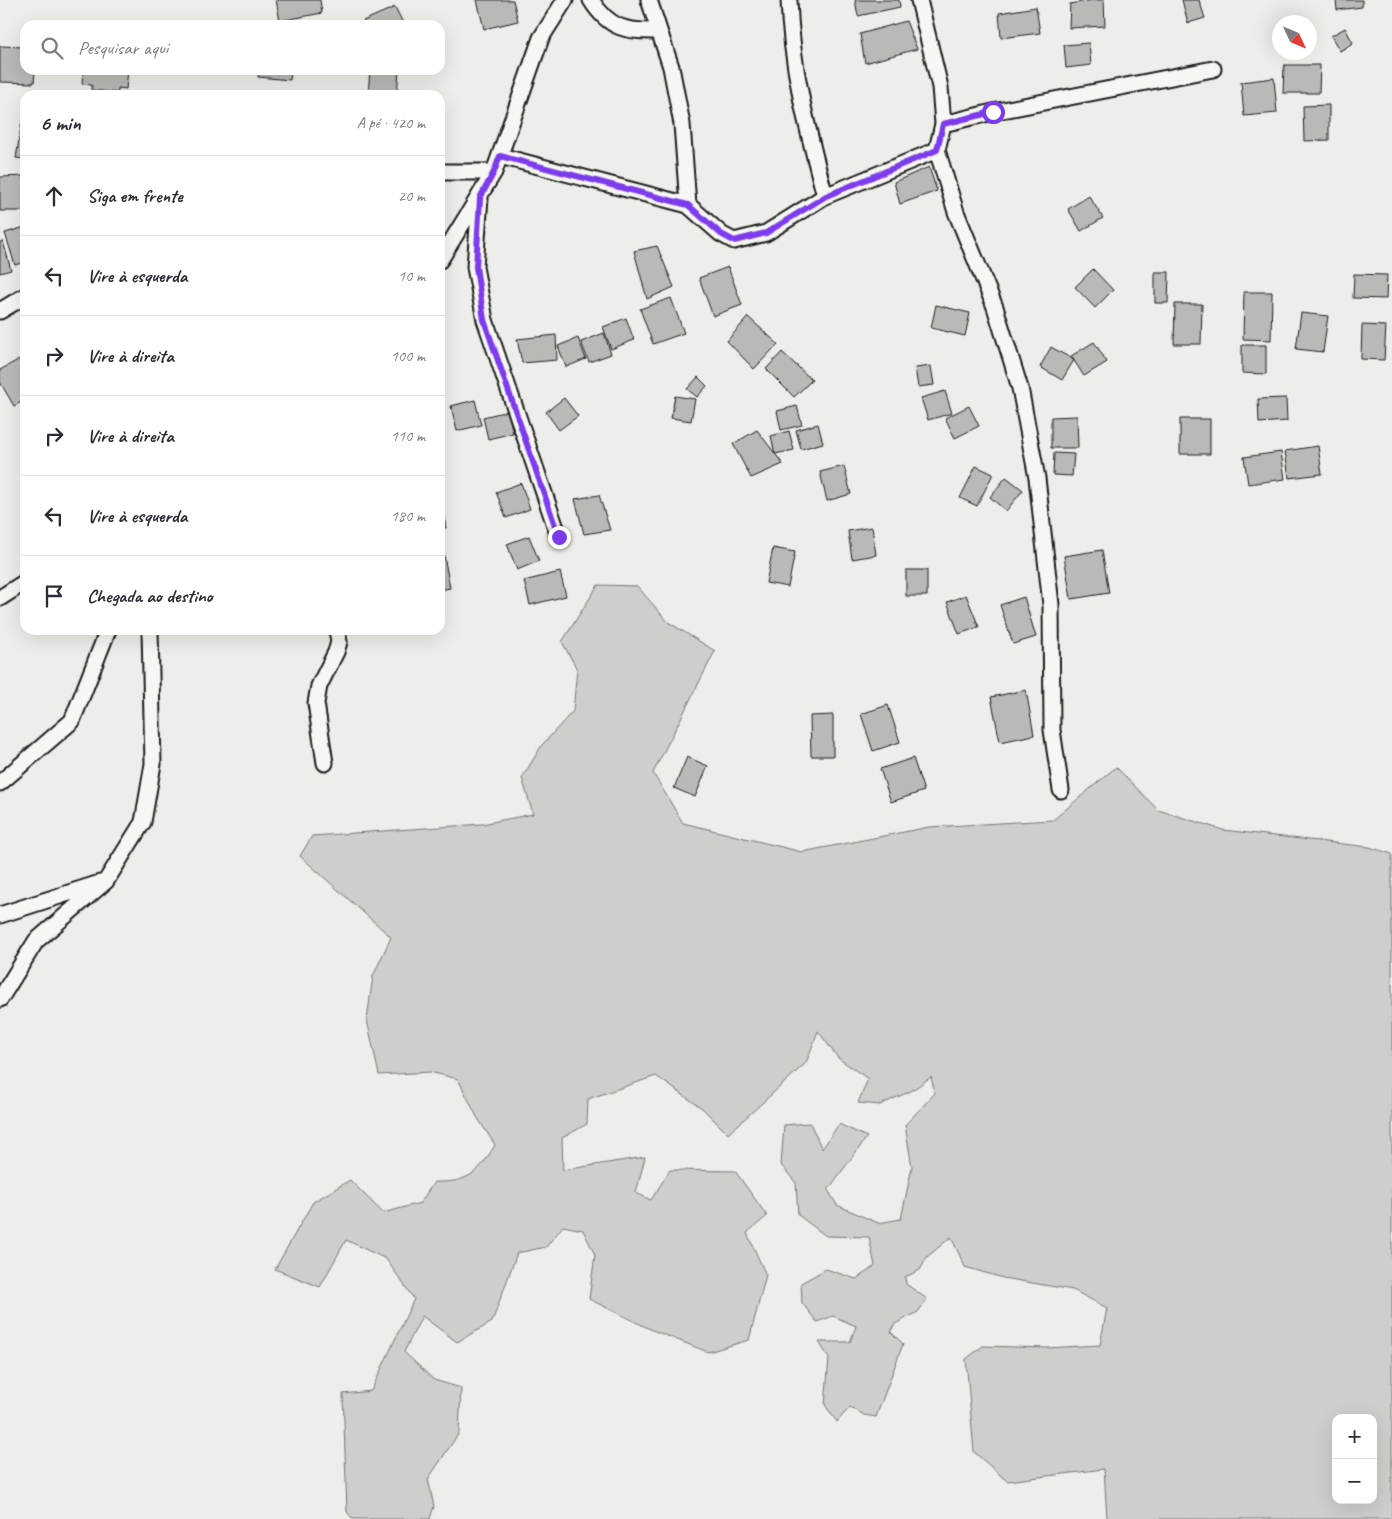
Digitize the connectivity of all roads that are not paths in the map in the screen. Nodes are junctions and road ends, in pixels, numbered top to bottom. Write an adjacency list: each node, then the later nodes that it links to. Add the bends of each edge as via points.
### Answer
1 (565, 0): 10 (street, via 541,38)
2 (591, 0): 6 (street, via 615,26 633,32)
3 (649, 0): 6 (street)
4 (789, 0): 13 (street, via 806,124)
5 (919, 0): 8 (street, via 940,87)
6 (659, 31): 15 (street, via 671,67 682,124)
7 (1213, 69): 8 (street)
8 (943, 124): 9 (street)
9 (937, 150): 13 (street); 27 (street, via 956,212 995,307 1020,388 1037,478 1051,605 1052,730)
10 (500, 156): 12 (street); 15 (street)
11 (445, 172): 12 (street)
12 (494, 172): 14 (street)
13 (826, 196): 15 (street, via 766,233 734,241)
14 (480, 198): 16 (street); 19 (street, via 476,267 484,320)
15 (688, 205)
16 (445, 252)
17 (20, 299): 18 (street)
18 (0, 311)
19 (559, 537)
20 (20, 585): 21 (street)
21 (0, 598)
22 (106, 635): 26 (street, via 72,721)
23 (151, 635): 28 (street, via 154,764 150,788 143,822)
24 (338, 635): 25 (street, via 336,652 319,686 316,703)
25 (325, 763)
26 (0, 783)
27 (1062, 790)
28 (106, 881): 29 (street); 30 (street, via 36,941)
29 (0, 915)
30 (0, 999)

